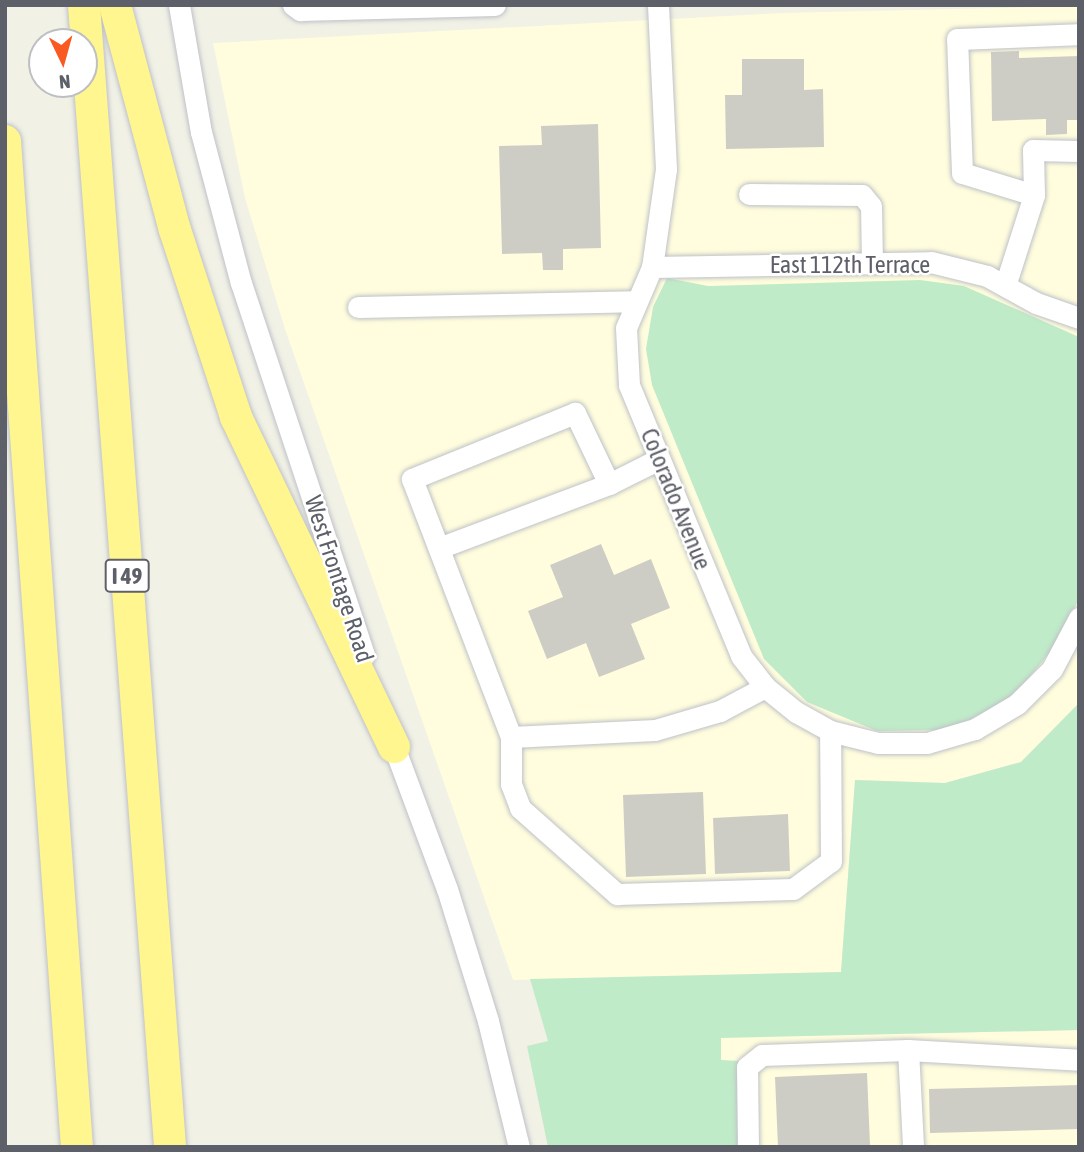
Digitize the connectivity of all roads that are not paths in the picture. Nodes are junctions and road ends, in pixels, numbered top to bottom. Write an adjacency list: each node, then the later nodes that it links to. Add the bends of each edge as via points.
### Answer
1 (84, 5): 30 (highway, I 49)
2 (115, 5): 26 (highway, via 175,230 236,417)
3 (178, 5): 26 (street, West Frontage Road, via 201,132 241,283)
4 (293, 5): 7 (street, via 300,10)
5 (495, 5): 7 (street)
6 (658, 5): 14 (street, Colorado Avenue, via 666,169)
7 (476, 6)
8 (1079, 34): 12 (street, via 957,39 962,173)
9 (5, 141): 29 (highway)
10 (1079, 151): 12 (street, via 1033,150)
11 (749, 194): 13 (street, via 862,195 872,206)
12 (1034, 195): 15 (street)
13 (872, 263): 14 (street, East 112th Terrace); 15 (street, East 112th Terrace, via 932,262 987,276)
14 (652, 267): 16 (street, Colorado Avenue)
15 (1005, 286): 18 (street, East 112th Terrace)
16 (635, 301): 17 (street); 19 (street, Colorado Avenue, via 626,328 629,384)
17 (358, 307)
18 (1079, 318)
19 (659, 459): 20 (street); 23 (street, Colorado Avenue, via 741,656)
20 (609, 484): 21 (street); 21 (street, via 575,413 412,479)
21 (439, 548): 25 (street)
22 (1079, 618): 24 (street, Colorado Avenue, via 1052,669 1017,704 975,729 927,743 878,743)
23 (765, 687): 24 (street, Colorado Avenue); 25 (street, via 720,711 655,730)
24 (830, 731): 25 (street, via 831,861 793,889 617,894 520,808 511,784)
25 (511, 737)
26 (394, 747): 31 (street, West Frontage Road, via 447,889 498,1058)
27 (908, 1050): 28 (street); 32 (street, via 762,1055 747,1067); 33 (street)
28 (1079, 1060)
29 (77, 1147)
30 (170, 1147)
31 (519, 1147)
32 (748, 1147)
33 (913, 1147)

